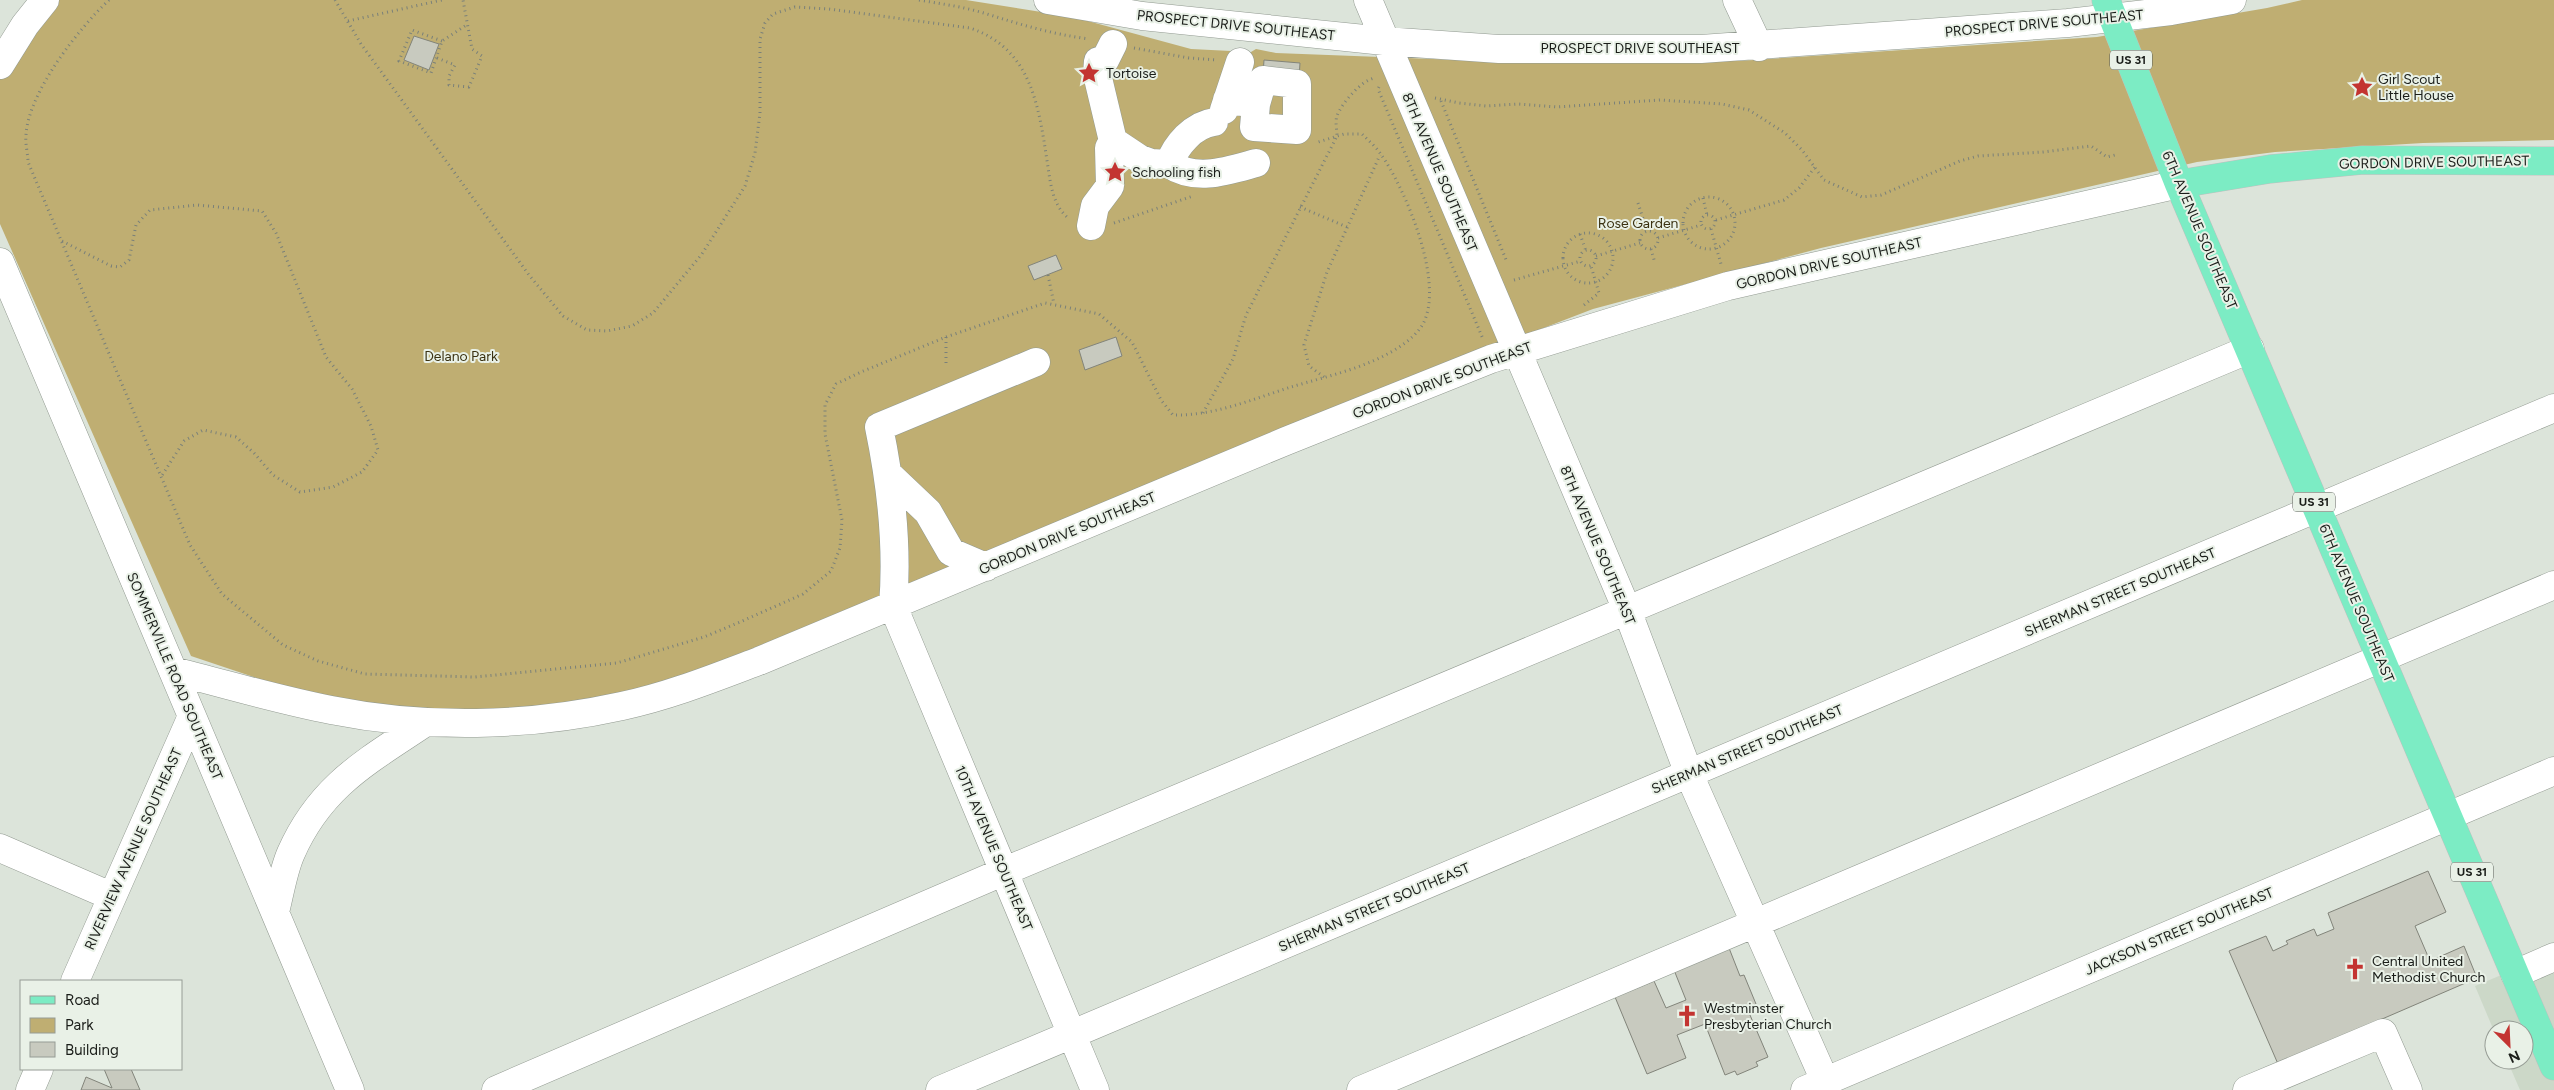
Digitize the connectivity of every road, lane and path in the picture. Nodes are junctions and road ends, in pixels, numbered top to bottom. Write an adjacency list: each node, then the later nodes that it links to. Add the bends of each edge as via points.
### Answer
1 (45, 0): 13 (street)
2 (109, 0): 54 (path, via 54,66 33,105 26,135 28,162)
3 (335, 0): 11 (path)
4 (442, 0): 11 (path)
5 (464, 0): 12 (path)
6 (1048, 0): 16 (street, PROSPECT DRIVE SOUTHEAST, via 1142,16)
7 (1368, 0): 16 (street, 8TH AVENUE SOUTHEAST)
8 (1737, 0): 17 (street)
9 (2232, 0): 10 (street, PROSPECT DRIVE SOUTHEAST, via 2171,11)
10 (2110, 9): 17 (street, PROSPECT DRIVE SOUTHEAST); 37 (main road, 6TH AVENUE SOUTHEAST / US 31)
11 (348, 20): 47 (path, via 361,44 528,275 563,316 587,330 607,331 632,326 653,313 702,254 745,186 755,153 760,113 760,40 765,23 773,14 794,7 970,28 1004,44 1017,61 1039,107 1053,196 1060,211 1078,226)
12 (468, 24): 15 (path); 19 (path, via 472,49 482,56 469,87 449,85 449,76 455,65)
13 (25, 25): 14 (street); 21 (street)
14 (0, 34)
15 (442, 41): 19 (path); 19 (path, via 412,30 400,61 431,73)
16 (1384, 41): 17 (street, PROSPECT DRIVE SOUTHEAST, via 1499,49); 76 (street, 8TH AVENUE SOUTHEAST)
17 (1759, 47)
18 (1102, 48): 28 (street, via 1097,74)
19 (436, 58)
20 (1240, 62): 27 (street)
21 (0, 65)
22 (1383, 78): 29 (path, via 1371,78 1345,101 1336,117)
23 (1380, 84): 74 (path, via 1378,89)
24 (1431, 96): 25 (path)
25 (1440, 100): 36 (path, via 1486,106 1557,107 1660,100 1722,104 1749,110 1779,128); 67 (path)
26 (1256, 104): 27 (street)
27 (1222, 111): 35 (street, via 1196,128)
28 (1116, 121): 35 (street, via 1125,150); 38 (street, via 1110,148)
29 (1337, 136): 30 (path); 31 (path, via 1362,134); 42 (path)
30 (1309, 145)
31 (1380, 153): 48 (path); 79 (path, via 1401,191 1417,231 1426,266 1430,304 1419,331 1392,352)
32 (2115, 155): 36 (path, via 2107,157 2091,146 1978,156 1881,195 1862,197 1824,180)
33 (2554, 161): 37 (main road, GORDON DRIVE SOUTHEAST, via 2363,160 2270,169)
34 (1256, 163): 35 (street, via 1204,174)
35 (1160, 164): 38 (street)
36 (1815, 167): 44 (path, via 1784,200)
37 (2179, 184): 69 (street, GORDON DRIVE SOUTHEAST); 75 (main road, 6TH AVENUE SOUTHEAST / US 31)
38 (1110, 186): 47 (street, via 1096,206)
39 (1197, 195): 47 (path, via 1106,226)
40 (1703, 198): 43 (path); 44 (path, via 1718,199); 50 (path, via 1689,206 1683,222)
41 (1638, 203): 51 (path)
42 (1300, 207): 48 (path); 81 (path, via 1246,315 1233,359)
43 (1707, 215): 45 (path); 46 (path)
44 (1734, 216): 45 (path); 56 (path, via 1729,238)
45 (1716, 220): 49 (path)
46 (1701, 225): 49 (path, via 1706,230); 50 (path)
47 (1091, 226)
48 (1347, 227): 79 (path, via 1326,272 1304,345 1308,366)
49 (1711, 229): 56 (path)
50 (1684, 230): 53 (path); 56 (path, via 1693,244)
51 (1647, 231): 53 (path, via 1655,233); 55 (path, via 1640,236)
52 (1580, 234): 58 (path); 59 (path, via 1596,234 1604,238); 64 (path, via 1564,250)
53 (1658, 238): 57 (path, via 1656,246)
54 (61, 240): 83 (path); 83 (path, via 111,266 120,267 129,260 136,225 150,210 196,205 262,211 276,233 326,357 352,389 371,426 378,450 362,472 333,488 300,492 272,475 236,437 203,430 184,442)
55 (1640, 243): 57 (path); 59 (path)
56 (1716, 247): 69 (path)
57 (1651, 249): 63 (path)
58 (1586, 251): 60 (path, via 1593,251); 62 (path, via 1581,254)
59 (1613, 251): 60 (path); 68 (path, via 1612,266 1603,279)
60 (1596, 256): 65 (path)
61 (0, 262): 90 (street, SOMMERVILLE ROAD SOUTHEAST)
62 (1580, 262): 64 (path); 65 (path)
63 (1655, 263)
64 (1564, 266): 67 (path); 68 (path, via 1573,279)
65 (1591, 266): 68 (path)
66 (1048, 275): 71 (path)
67 (1514, 280): 70 (path)
68 (1596, 282): 72 (path, via 1599,293)
69 (1728, 286): 76 (street, GORDON DRIVE SOUTHEAST)
70 (1518, 289)
71 (1054, 304): 73 (path, via 1045,303 1014,312); 81 (path, via 1099,314 1132,342 1161,400 1173,415)
72 (1581, 308)
73 (946, 337): 78 (path); 83 (path, via 836,384 825,405 825,434 842,520 840,548 831,571 803,594 740,622 704,637 617,663 475,677 365,674 318,661 283,645 222,594 190,545)
74 (1487, 348)
75 (2250, 350): 84 (main road, 6TH AVENUE SOUTHEAST / US 31); 88 (street)
76 (1516, 351): 85 (street, GORDON DRIVE SOUTHEAST, via 1286,441); 88 (street, 8TH AVENUE SOUTHEAST)
77 (1036, 362): 82 (street, via 879,427)
78 (946, 366)
79 (1324, 377): 81 (path)
80 (2554, 408): 84 (street, SHERMAN STREET SOUTHEAST)
81 (1203, 414)
82 (889, 475): 85 (street, via 928,512 951,552); 87 (street, via 895,576)
83 (161, 477)
84 (2317, 508): 89 (main road, 6TH AVENUE SOUTHEAST / US 31); 94 (street, SHERMAN STREET SOUTHEAST)
85 (986, 567): 87 (street, GORDON DRIVE SOUTHEAST)
86 (2554, 585): 89 (street)
87 (893, 606): 92 (street, GORDON DRIVE SOUTHEAST, via 750,665 622,706 503,723); 97 (street, 10TH AVENUE SOUTHEAST)
88 (1627, 610): 94 (street, 8TH AVENUE SOUTHEAST); 97 (street)
89 (2381, 658): 95 (main road, 6TH AVENUE SOUTHEAST / US 31); 100 (street)
90 (173, 671): 91 (street, SOMMERVILLE ROAD SOUTHEAST); 92 (street, GORDON DRIVE SOUTHEAST, via 332,710)
91 (192, 716): 98 (street, RIVERVIEW AVENUE SOUTHEAST); 99 (street, SOMMERVILLE ROAD SOUTHEAST)
92 (426, 722): 99 (street, via 348,774 329,793 290,855)
93 (2554, 771): 95 (street, JACKSON STREET SOUTHEAST)
94 (1689, 774): 100 (street, 8TH AVENUE SOUTHEAST); 104 (street, SHERMAN STREET SOUTHEAST)
95 (2448, 816): 102 (main road, 6TH AVENUE SOUTHEAST / US 31); 107 (street, JACKSON STREET SOUTHEAST)
96 (0, 848): 98 (street)
97 (1005, 871): 104 (street, 10TH AVENUE SOUTHEAST); 110 (street)
98 (111, 896): 103 (street, RIVERVIEW AVENUE SOUTHEAST)
99 (275, 912): 109 (street, SOMMERVILLE ROAD SOUTHEAST)
100 (1754, 922): 107 (street, 8TH AVENUE SOUTHEAST); 113 (street)
101 (2554, 957): 102 (street)
102 (2515, 974): 105 (main road, 6TH AVENUE SOUTHEAST / US 31)
103 (75, 980)
104 (1071, 1036): 111 (street, SHERMAN STREET SOUTHEAST); 112 (street, 10TH AVENUE SOUTHEAST)
105 (2554, 1066)
106 (39, 1070): 108 (street)
107 (1819, 1087)
108 (30, 1090)
109 (350, 1090)
110 (496, 1090)
111 (940, 1090)
112 (1094, 1090)
113 (1361, 1090)
114 (2247, 1090): 115 (street, via 2383,1033)
115 (2408, 1090)

